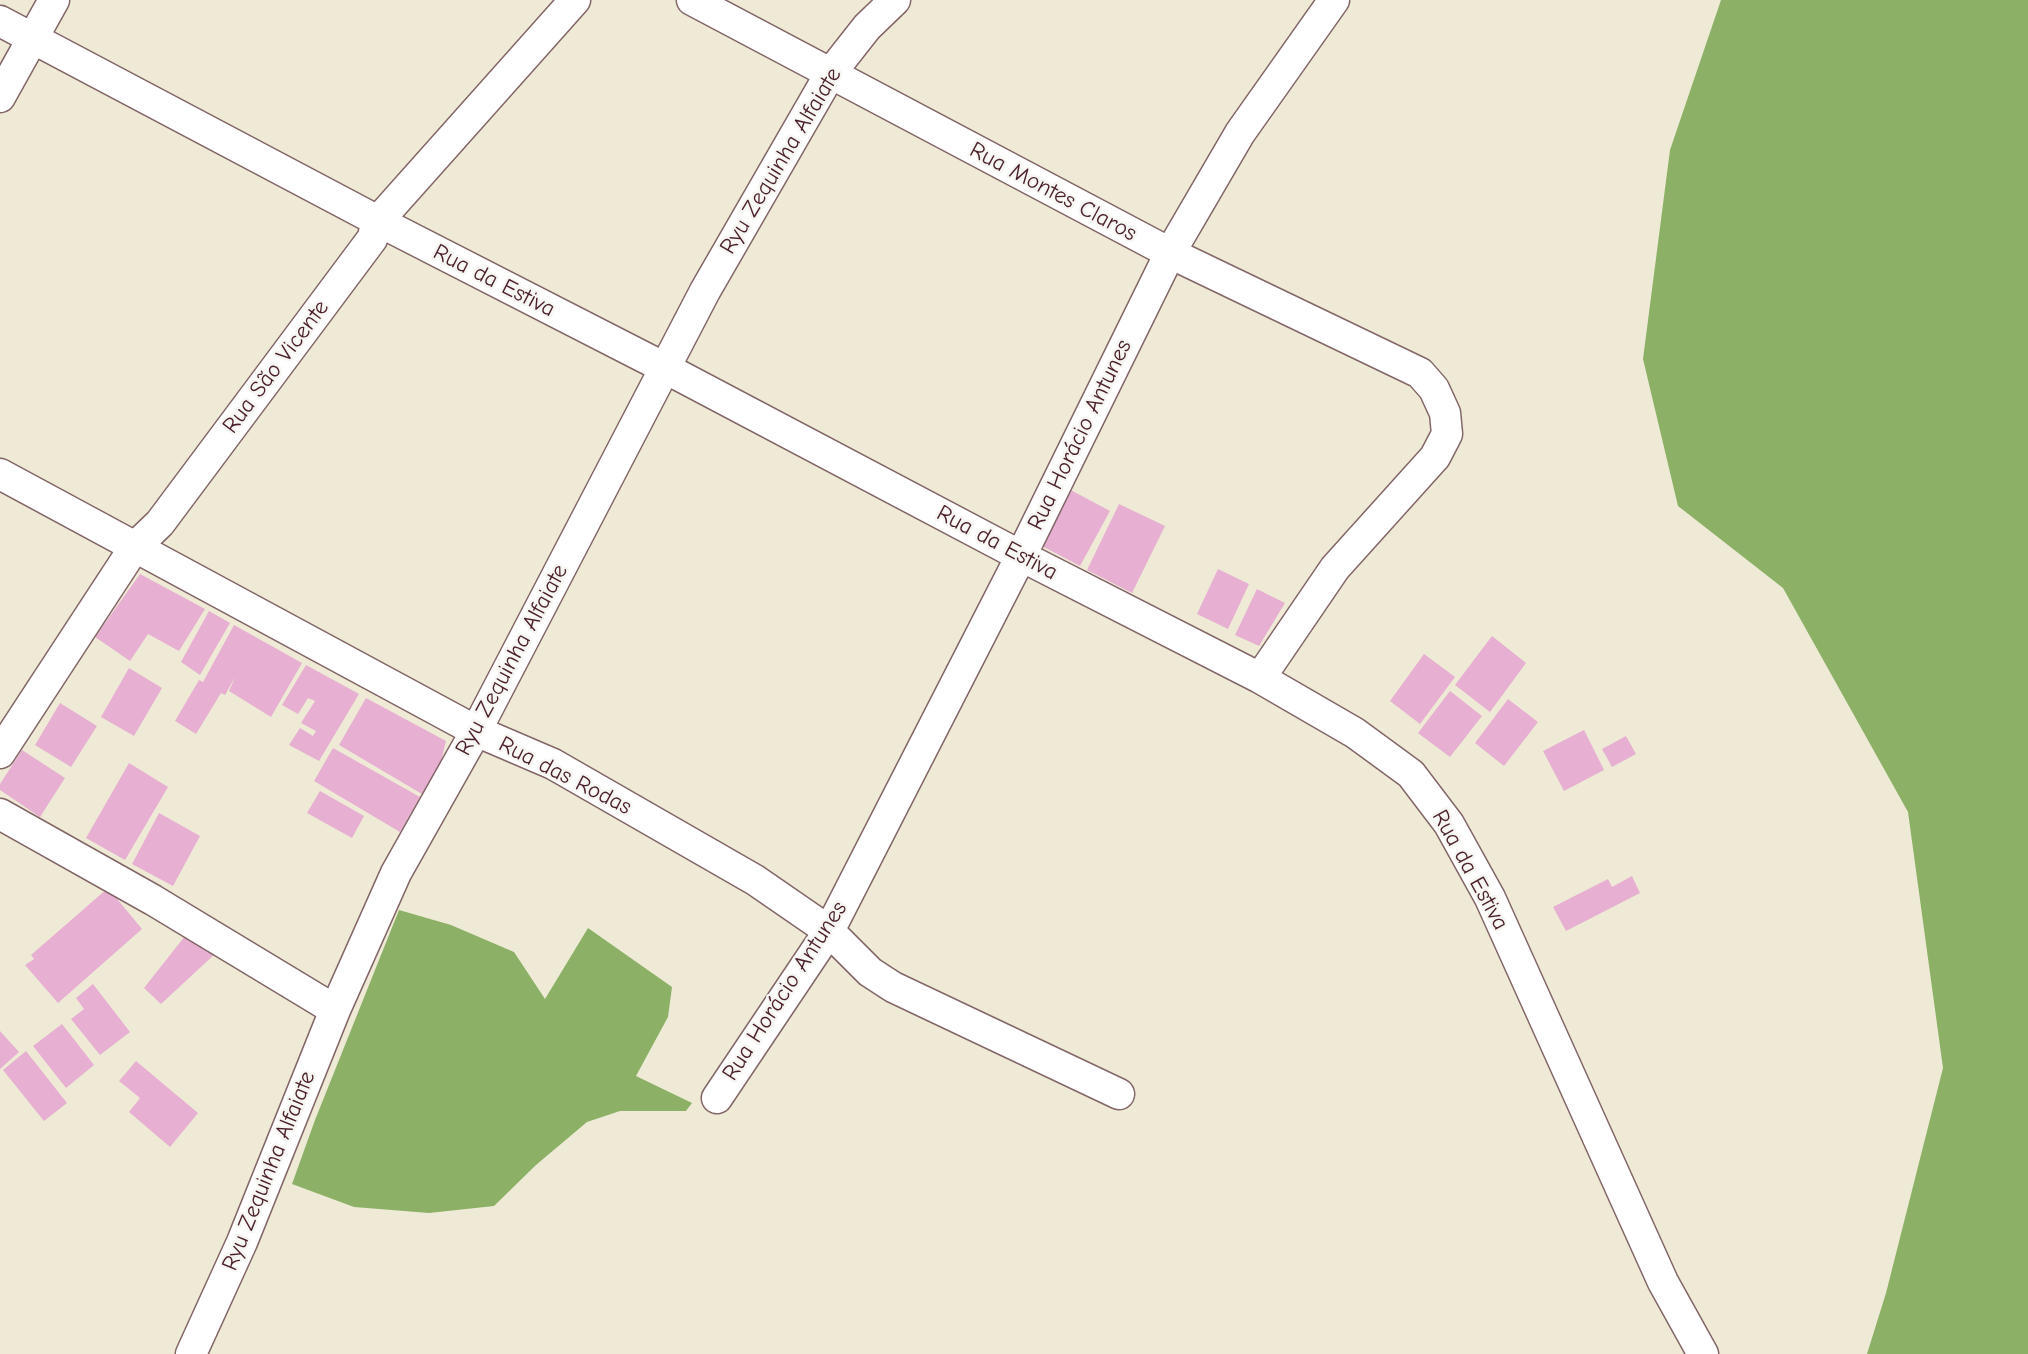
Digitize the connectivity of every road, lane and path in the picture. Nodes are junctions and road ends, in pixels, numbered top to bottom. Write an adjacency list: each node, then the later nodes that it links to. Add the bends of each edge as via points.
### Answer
1 (54, 0): 7 (street)
2 (575, 0): 10 (street, Rua São Vicente)
3 (692, 0): 8 (street, Rua Montes Claros)
4 (895, 0): 8 (street, Ryu Zequinha Alfaiate)
5 (1326, 3): 11 (street, Rua Horácio Antunes, via 1240,133)
6 (0, 21): 7 (street, Rua da Estiva)
7 (33, 38): 9 (street); 10 (street, Rua da Estiva)
8 (830, 74): 11 (street, Rua Montes Claros); 12 (street, Ryu Zequinha Alfaiate)
9 (0, 97)
10 (378, 221): 12 (street, Rua da Estiva); 14 (street, Rua São Vicente, via 372,239 160,523)
11 (1170, 253): 15 (street, Rua Horácio Antunes); 16 (street, Rua Montes Claros, via 1420,373 1434,388 1445,413 1447,434 1435,457 1335,568)
12 (665, 368): 15 (street, Rua da Estiva); 17 (street, Ryu Zequinha Alfaiate)
13 (0, 474): 14 (street, Rua das Rodas)
14 (134, 548): 17 (street, Rua das Rodas); 18 (street, Rua São Vicente)
15 (1021, 556): 16 (street, Rua da Estiva); 20 (street, Rua Horácio Antunes)
16 (1260, 678): 25 (street, Rua da Estiva, via 1355,733 1411,774 1449,824 1490,898 1663,1282)
17 (476, 732): 20 (street, Rua das Rodas, via 553,764 755,880); 21 (street, Ryu Zequinha Alfaiate, via 396,873)
18 (0, 753)
19 (0, 814): 21 (street)
20 (828, 931): 22 (street, Rua das Rodas, via 870,972 893,987); 23 (street, Rua Horácio Antunes)
21 (335, 1010): 24 (street, Ryu Zequinha Alfaiate, via 242,1242)
22 (1119, 1094)
23 (717, 1098)
24 (191, 1354)
25 (1703, 1354)

